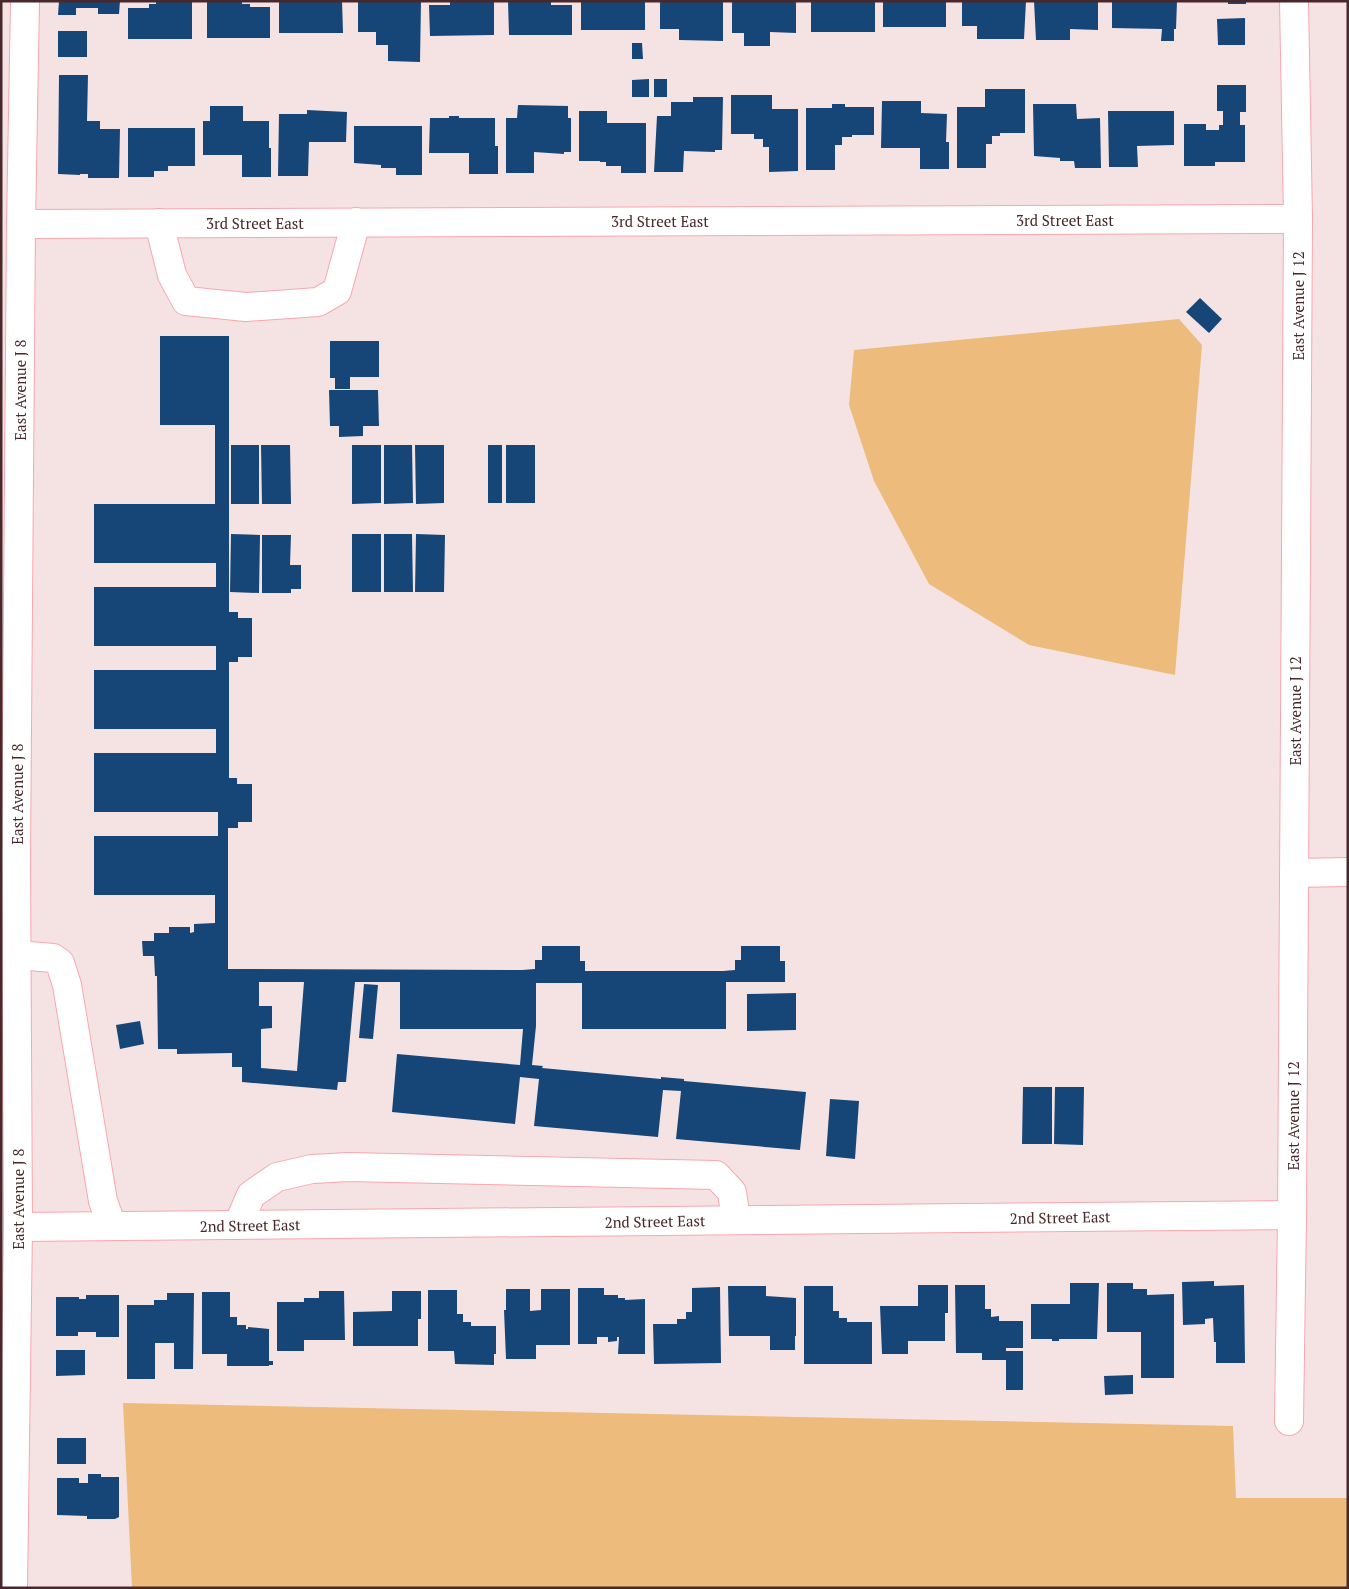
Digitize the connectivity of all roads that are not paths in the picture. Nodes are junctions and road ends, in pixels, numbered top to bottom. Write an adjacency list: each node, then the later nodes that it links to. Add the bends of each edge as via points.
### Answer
1 (25, 1): 6 (street, East Avenue J 8)
2 (1294, 1): 3 (street, East Avenue J 12)
3 (1298, 219): 4 (street, 3rd Street East); 7 (street, East Avenue J 12)
4 (356, 222): 5 (street, 3rd Street East); 5 (street, via 337,291 318,302 246,307 186,301 172,275)
5 (159, 223): 6 (street, 3rd Street East)
6 (21, 224): 9 (street, East Avenue J 8)
7 (1294, 872): 8 (street); 11 (street, East Avenue J 12)
8 (1348, 872)
9 (9, 882): 10 (street, East Avenue J 8)
10 (17, 955): 14 (street, via 53,958 60,963 67,986 104,1201); 15 (street, East Avenue J 8)
11 (1292, 1215): 12 (street, 2nd Street East); 16 (street, East Avenue J 12)
12 (736, 1220): 13 (street, 2nd Street East); 13 (street, via 732,1192 716,1175 348,1167 312,1169 277,1176 251,1195)
13 (238, 1225): 14 (street, 2nd Street East)
14 (112, 1226): 15 (street, 2nd Street East)
15 (18, 1227): 17 (street, East Avenue J 8)
16 (1288, 1421)
17 (13, 1588)

